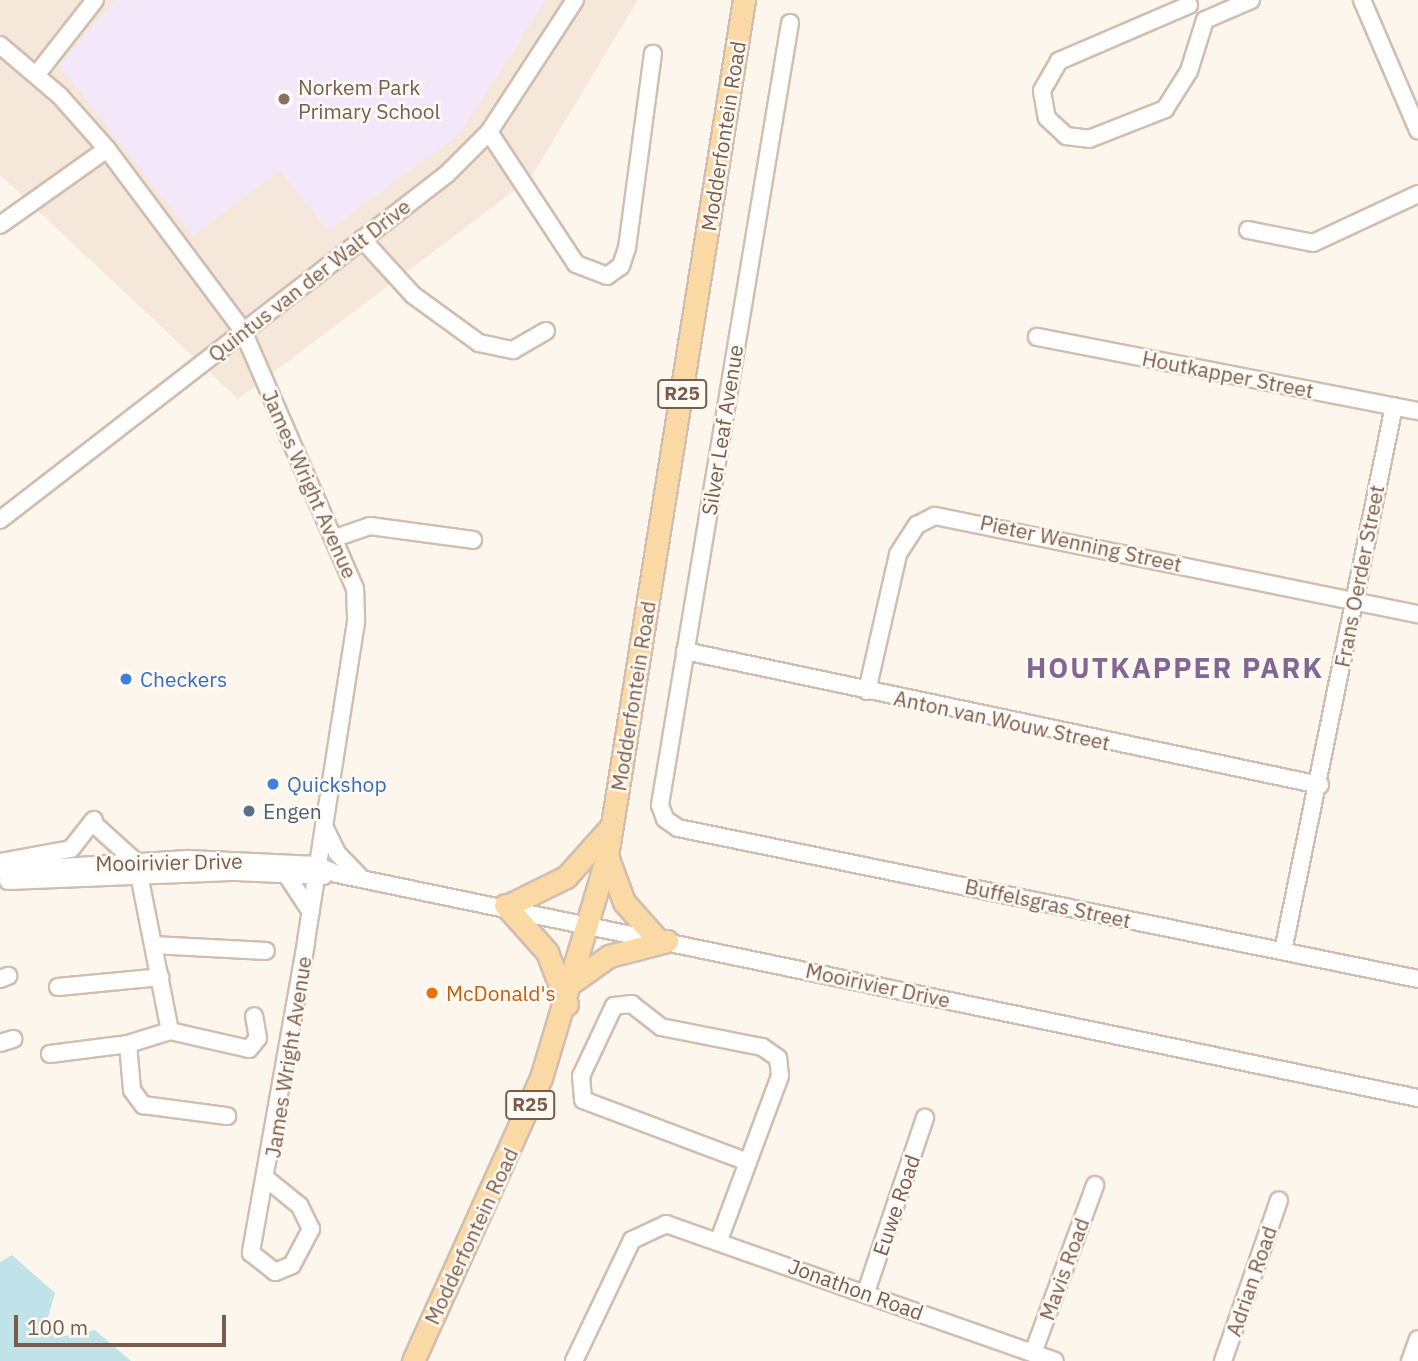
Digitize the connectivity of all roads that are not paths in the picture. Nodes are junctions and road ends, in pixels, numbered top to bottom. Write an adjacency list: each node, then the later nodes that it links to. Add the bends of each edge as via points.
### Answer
1 (95, 0): 13 (street)
2 (575, 0): 15 (street, Quintus van der Walt Drive)
3 (744, 0): 10 (main road, Modderfontein Road / R25)
4 (760, 0): 10 (main road)
5 (1251, 0): 8 (street)
6 (1362, 0): 14 (street)
7 (1187, 3): 8 (street); 8 (street, via 1059,61 1042,91 1047,118 1066,136 1089,139 1165,109 1189,71)
8 (1205, 20)
9 (790, 23): 31 (street, Silver Leaf Avenue)
10 (737, 39): 34 (main road, Modderfontein Road / R25)
11 (0, 45): 13 (street, James Wright Avenue)
12 (653, 54): 15 (street, via 627,248 621,266 607,276 576,264)
13 (37, 74): 16 (street, James Wright Avenue)
14 (1418, 130)
15 (489, 132): 20 (street, Quintus van der Walt Drive, via 447,174)
16 (107, 149): 18 (street); 21 (street, James Wright Avenue)
17 (1418, 194): 19 (street, via 1321,242)
18 (0, 225)
19 (1248, 230)
20 (362, 239): 21 (street, Quintus van der Walt Drive); 22 (street, via 413,295 480,343 513,350)
21 (243, 331): 26 (street, Quintus van der Walt Drive); 27 (street, James Wright Avenue)
22 (546, 331)
23 (1037, 337): 24 (street, Houtkapper Street)
24 (1394, 406): 25 (street, Houtkapper Street); 29 (street, Frans Oerder Street)
25 (1418, 411)
26 (0, 520)
27 (335, 538): 28 (street, via 370,526); 36 (street, James Wright Avenue, via 357,608)
28 (473, 540)
29 (1352, 600): 30 (street, Pieter Wenning Street); 32 (street, Pieter Wenning Street, via 935,516 917,525 898,554); 33 (street, Frans Oerder Street)
30 (1418, 614)
31 (685, 651): 32 (street, Anton van Wouw Street); 35 (street, Silver Leaf Avenue, via 660,805 665,819)
32 (867, 691): 33 (street, Anton van Wouw Street)
33 (1320, 785): 51 (street, Frans Oerder Street)
34 (611, 827): 37 (main road, Modderfontein Road / R25); 45 (main road, via 566,877)
35 (678, 828): 51 (street, Buffelsgras Street)
36 (323, 831): 39 (street); 42 (street, James Wright Avenue); 43 (street)
37 (607, 856): 47 (main road, Modderfontein Road / R25); 48 (main road, via 624,902)
38 (0, 862): 40 (street, via 71,849 94,822)
39 (282, 868): 40 (street, Mooirivier Drive); 42 (street, Mooirivier Drive); 46 (street)
40 (138, 869): 41 (street, Mooirivier Drive); 44 (street, Mooirivier Drive); 49 (street)
41 (0, 871)
42 (317, 871): 43 (street, Mooirivier Drive); 46 (street, James Wright Avenue)
43 (361, 878): 45 (street, Mooirivier Drive)
44 (0, 882)
45 (507, 905): 47 (street, Mooirivier Drive); 56 (main road, via 547,952)
46 (311, 912): 65 (street, James Wright Avenue)
47 (590, 923): 48 (street, Mooirivier Drive); 54 (main road, Modderfontein Road / R25)
48 (662, 940): 54 (main road, via 609,956); 61 (street, Mooirivier Drive)
49 (153, 945): 50 (street); 52 (street)
50 (266, 951)
51 (1283, 951): 53 (street, Buffelsgras Street)
52 (161, 976): 55 (street); 58 (street)
53 (1418, 979)
54 (574, 981): 56 (main road, Modderfontein Road / R25)
55 (58, 987)
56 (567, 1004): 72 (main road, Modderfontein Road / R25, via 530,1107)
57 (254, 1016): 58 (street, via 258,1038 248,1049)
58 (170, 1031): 59 (street)
59 (128, 1044): 60 (street); 62 (street, via 132,1090 143,1105)
60 (50, 1054)
61 (1418, 1098)
62 (227, 1116)
63 (925, 1118): 69 (street, Euwe Road)
64 (748, 1162): 64 (street, via 588,1104 580,1096 580,1076 609,1011 626,1003 661,1027 762,1047 780,1062); 68 (street)
65 (268, 1180): 65 (street, James Wright Avenue, via 300,1206 311,1229 292,1265 275,1272 251,1253)
66 (1095, 1185): 71 (street, Mavis Road)
67 (1279, 1200): 75 (street, Adrian Road)
68 (719, 1240): 69 (street, Jonathon Road); 73 (street, Jonathon Road, via 656,1224 632,1240)
69 (866, 1292): 71 (street, Jonathon Road)
70 (1418, 1339): 76 (street)
71 (1033, 1353): 74 (street, Jonathon Road)
72 (413, 1361)
73 (574, 1361)
74 (1055, 1361)
75 (1223, 1361)
76 (1410, 1361)

